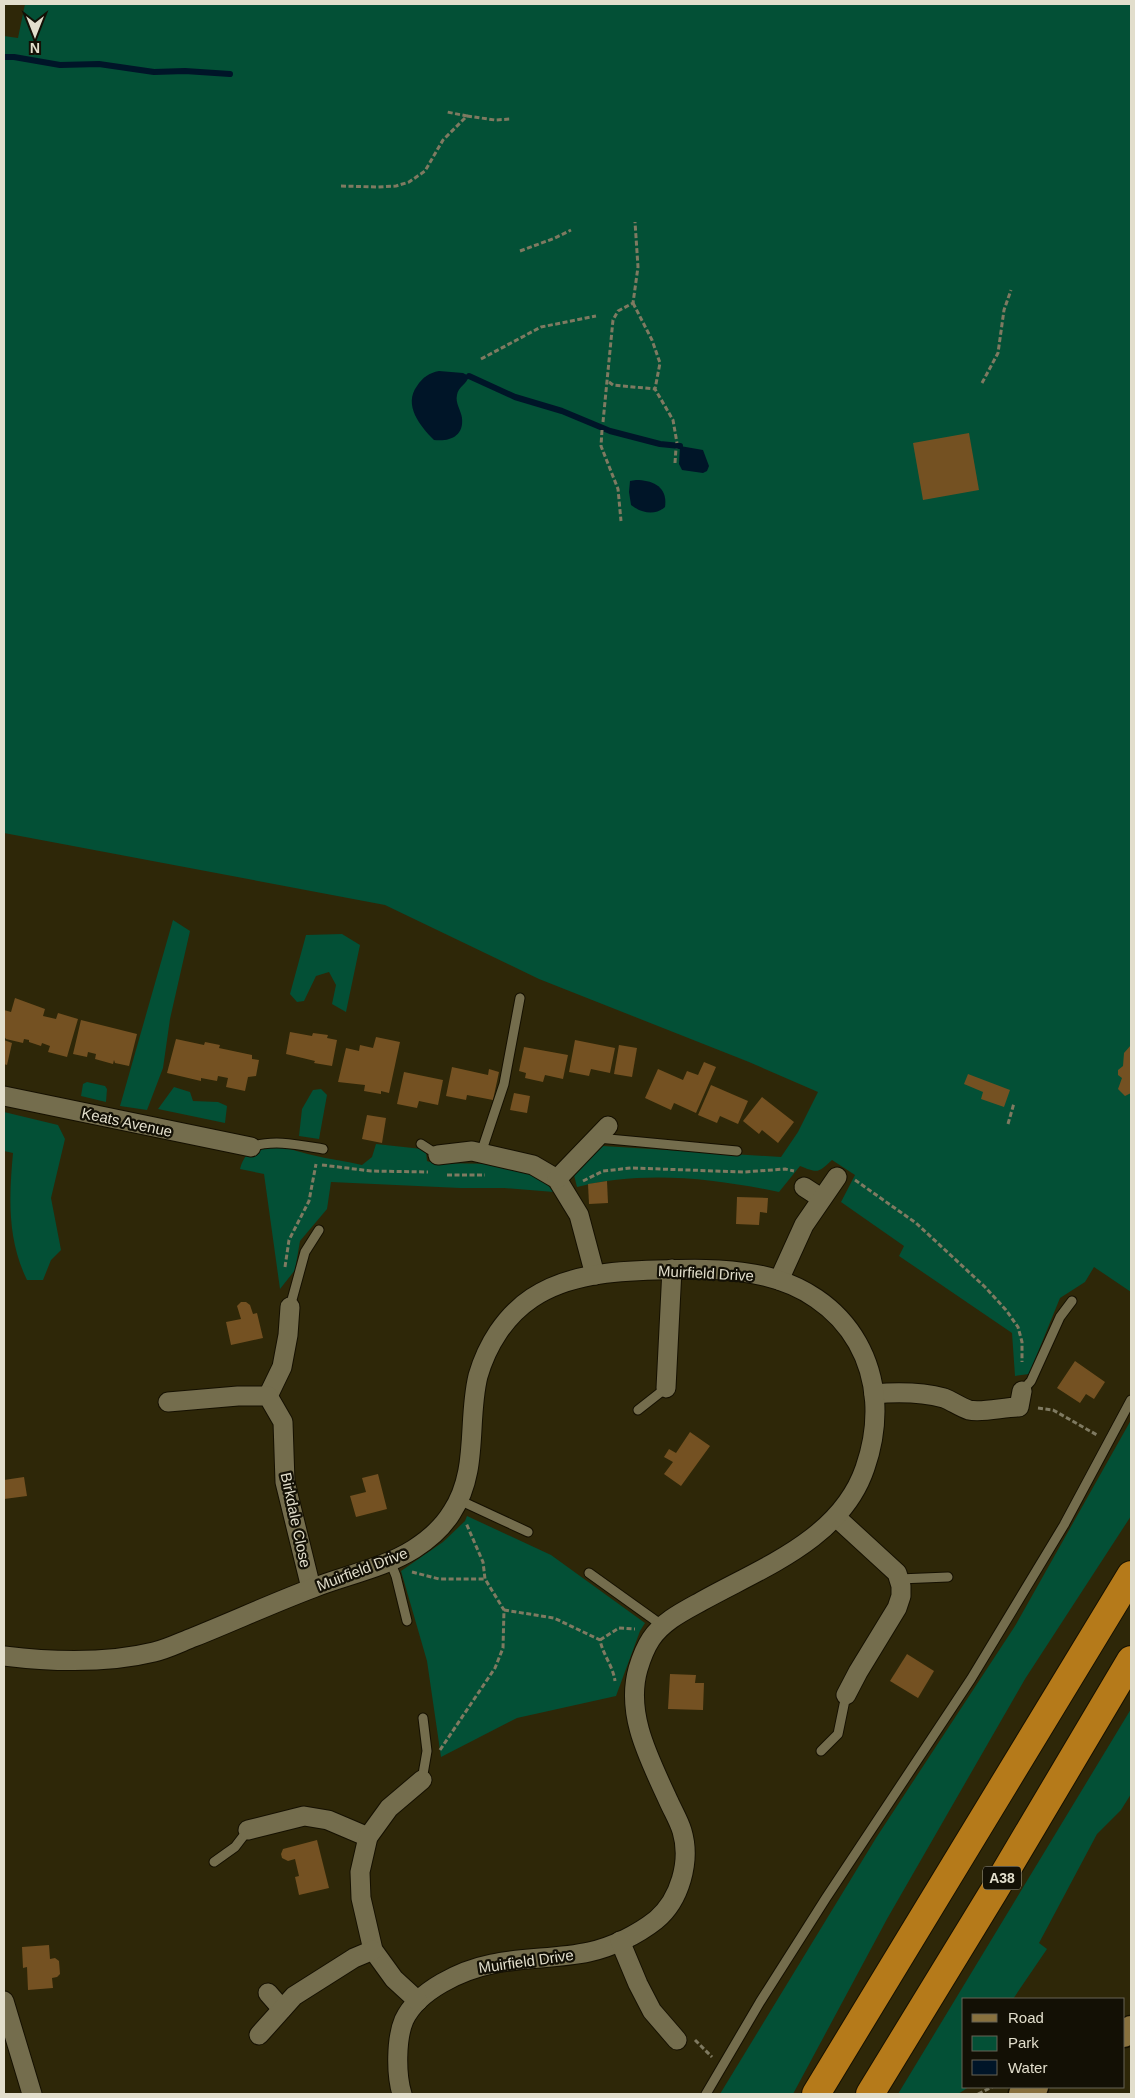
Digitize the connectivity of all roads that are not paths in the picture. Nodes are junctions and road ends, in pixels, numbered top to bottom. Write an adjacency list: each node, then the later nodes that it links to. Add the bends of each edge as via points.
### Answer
1 (520, 998): 8 (lane, via 504,1084)
2 (4, 1096): 5 (street, Keats Avenue)
3 (601, 1132): 7 (lane); 12 (street)
4 (421, 1144): 9 (lane)
5 (251, 1147): 6 (lane, via 282,1143)
6 (323, 1149)
7 (737, 1151)
8 (481, 1153): 9 (street, via 472,1151); 12 (street, via 533,1165)
9 (435, 1164)
10 (837, 1177): 13 (street)
11 (803, 1180): 13 (street)
12 (562, 1184): 16 (street, via 579,1215)
13 (821, 1198): 17 (street, via 804,1225)
14 (319, 1230): 19 (lane, via 305,1252)
15 (672, 1269): 16 (street, Muirfield Drive); 17 (street, Muirfield Drive, via 754,1274); 20 (street)
16 (595, 1275): 27 (street, Muirfield Drive, via 540,1293 517,1310 484,1355 476,1383 469,1466)
17 (779, 1280): 21 (street, Muirfield Drive, via 812,1295 836,1312 866,1359)
18 (1072, 1301): 23 (lane, via 1060,1317)
19 (290, 1306): 22 (street, via 282,1367)
20 (666, 1388): 26 (lane)
21 (874, 1394): 23 (street, via 913,1393 944,1398 969,1410 1019,1407); 28 (street, Muirfield Drive, via 873,1434 865,1470)
22 (268, 1396): 25 (street); 35 (street, Birkdale Close, via 283,1422 286,1482)
23 (1021, 1397)
24 (1131, 1400): 58 (lane, via 1064,1525 971,1680 826,1898)
25 (168, 1402)
26 (638, 1410)
27 (456, 1505): 29 (lane); 30 (street, Muirfield Drive, via 442,1526 418,1546)
28 (836, 1517): 34 (street, via 897,1572); 37 (street, Muirfield Drive, via 804,1544 689,1608)
29 (528, 1532)
30 (394, 1559): 35 (street, Muirfield Drive); 36 (lane)
31 (589, 1572): 37 (lane)
32 (1131, 1574): 59 (highway)
33 (948, 1577): 34 (lane)
34 (899, 1579): 40 (street, via 902,1596 897,1608 868,1660 852,1667)
35 (311, 1588): 38 (street, Muirfield Drive, via 156,1652 93,1661)
36 (407, 1622)
37 (659, 1630): 47 (street, Muirfield Drive, via 644,1653 633,1698 647,1752 682,1830 684,1860 670,1905 660,1916)
38 (4, 1656)
39 (1131, 1660): 60 (highway, A38)
40 (846, 1696): 42 (lane, via 838,1734)
41 (424, 1718): 43 (lane, via 427,1751)
42 (821, 1751)
43 (422, 1780): 45 (street, via 389,1808)
44 (248, 1830): 45 (street, via 304,1816 328,1820); 46 (lane, via 235,1847)
45 (368, 1837): 48 (street, via 360,1872 361,1898)
46 (214, 1862)
47 (620, 1941): 51 (street, Muirfield Drive, via 593,1952 498,1962 463,1971); 54 (street, via 652,2011)
48 (373, 1950): 51 (street, via 394,1979); 52 (street, via 354,1958 294,1996)
49 (268, 1994): 52 (street)
50 (4, 2001): 56 (street)
51 (418, 2002): 57 (street, Muirfield Drive, via 404,2020 399,2047 397,2079)
52 (282, 2009): 53 (street)
53 (259, 2035)
54 (677, 2040)
55 (1033, 2088): 61 (main road)
56 (32, 2094)
57 (402, 2094)
58 (706, 2094)
59 (816, 2094)
60 (870, 2094)
61 (1022, 2094)

